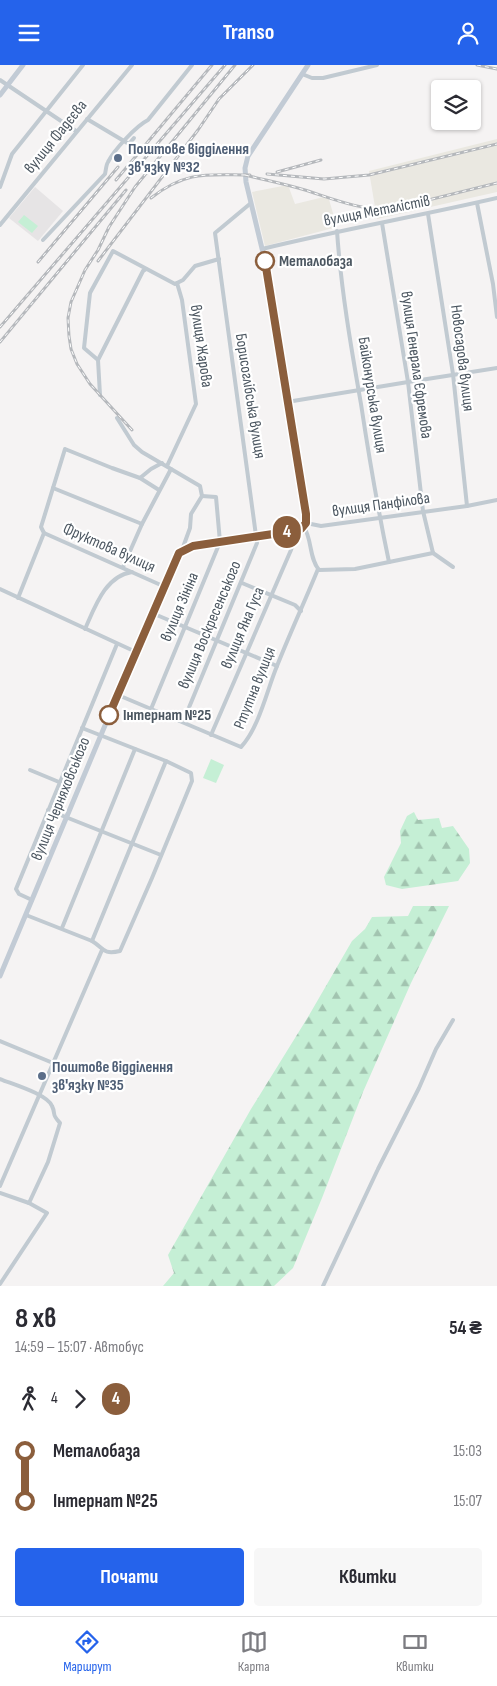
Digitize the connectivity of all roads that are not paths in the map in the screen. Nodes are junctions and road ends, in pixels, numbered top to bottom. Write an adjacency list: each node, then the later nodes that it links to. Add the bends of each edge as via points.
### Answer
1 (23, 65): 9 (main road)
2 (83, 65): 11 (street)
3 (192, 65): 15 (street, via 148,120)
4 (308, 65): 7 (main road)
5 (377, 65): 7 (street, via 323,77 312,78)
6 (130, 66): 12 (street, вулиця Фадєєва)
7 (302, 74): 21 (main road, via 246,161)
8 (0, 80): 9 (street)
9 (8, 85): 10 (main road); 11 (street)
10 (0, 95)
11 (45, 111): 13 (street); 17 (street, via 12,154)
12 (87, 119): 13 (street, вулиця Фадєєва); 15 (street)
13 (76, 131): 25 (street, вулиця Фадєєва)
14 (134, 138): 15 (street, via 129,144)
15 (125, 141): 27 (street, via 108,162 105,174)
16 (0, 167): 17 (street)
17 (6, 169): 18 (street)
18 (2, 174): 19 (street)
19 (0, 187)
20 (497, 199): 22 (street, вулиця Металістів)
21 (250, 203): 28 (main road); 29 (street, Борисоглібська вулиця, via 215,233)
22 (477, 203): 23 (street, вулиця Металістів); 32 (street)
23 (428, 214): 24 (street, вулиця Металістів); 35 (street, Новосадова вулиця)
24 (382, 223): 26 (street, вулиця Металістів); 36 (street, вулиця Генерала Єфремова)
25 (0, 225)
26 (337, 231): 28 (street, вулиця Металістів); 37 (street, Байконурська вулиця)
27 (44, 240)
28 (262, 249): 39 (main road)
29 (219, 259): 31 (street, via 195,266); 56 (street, Борисоглібська вулиця)
30 (146, 269): 31 (street); 33 (street); 33 (street, via 112,251 90,293 84,348)
31 (176, 284): 42 (street, вулиця Жарова, via 182,300 196,404)
32 (497, 317)
33 (98, 360): 38 (street)
34 (497, 368): 35 (street)
35 (453, 374): 36 (street); 49 (street, Новосадова вулиця)
36 (408, 381): 37 (street); 50 (street, вулиця Генерала Єфремова)
37 (358, 390): 39 (street); 51 (street, Байконурська вулиця)
38 (100, 395)
39 (287, 403): 53 (main road, via 306,514)
40 (117, 418): 41 (street, via 134,445)
41 (162, 463): 42 (street); 44 (street)
42 (167, 466): 43 (street)
43 (171, 469): 46 (street); 47 (street, via 200,486)
44 (140, 478): 45 (street, via 65,449); 46 (street)
45 (53, 488): 52 (street); 55 (street, via 41,527)
46 (158, 490): 52 (street)
47 (202, 496): 57 (street, вулиця Зініна, via 216,497); 58 (street, via 191,514)
48 (497, 500): 49 (street, вулиця Панфілова)
49 (467, 506): 50 (street, вулиця Панфілова)
50 (423, 511): 51 (street, вулиця Панфілова); 59 (street, вулиця Генерала Єфремова)
51 (379, 517): 53 (street, вулиця Панфілова, via 321,526); 60 (street, Байконурська вулиця)
52 (142, 524): 61 (street)
53 (305, 525): 54 (main road, вулиця Панфілова); 63 (street)
54 (293, 531): 56 (main road, вулиця Панфілова); 68 (street, вулиця Яна Гуса, via 292,550)
55 (44, 533): 61 (street, Фруктова вулиця); 69 (street)
56 (257, 536): 57 (main road, вулиця Панфілова); 65 (street, вулиця Воскресенського)
57 (220, 542): 58 (main road, вулиця Панфілова); 72 (street, вулиця Зініна)
58 (182, 550): 66 (main road, вулиця Черняховського, via 176,556)
59 (433, 553): 60 (street); 62 (street)
60 (389, 562): 63 (street, via 355,569)
61 (123, 567): 64 (street, Фруктова вулиця)
62 (453, 567)
63 (318, 569): 70 (street, Ртутна вулиця)
64 (133, 572): 66 (street, Фруктова вулиця); 73 (street, via 117,577 100,596)
65 (242, 583): 68 (street); 74 (street, вулиця Воскресенського)
66 (163, 586): 71 (main road, вулиця Черняховського)
67 (0, 589): 69 (street)
68 (271, 595): 70 (street); 77 (street, вулиця Яна Гуса)
69 (18, 598): 73 (street)
70 (301, 611): 78 (street, Ртутна вулиця)
71 (152, 613): 72 (street); 76 (main road, вулиця Черняховського)
72 (185, 626): 74 (street); 80 (street, вулиця Зініна)
73 (85, 629): 75 (street)
74 (217, 640): 77 (street); 81 (street, вулиця Воскресенського)
75 (117, 644): 76 (street); 82 (street)
76 (136, 652): 79 (main road, вулиця Черняховського)
77 (246, 653): 78 (street); 84 (street, вулиця Яна Гуса)
78 (277, 666): 84 (street, Ртутна вулиця, via 247,741 241,747)
79 (118, 695): 80 (street, Ртутна вулиця); 83 (main road, вулиця Черняховського)
80 (151, 709): 81 (street, Ртутна вулиця)
81 (183, 722): 84 (street, Ртутна вулиця)
82 (82, 728): 83 (street); 88 (street)
83 (100, 735): 85 (street); 90 (main road, вулиця Черняховського)
84 (212, 735)
85 (135, 749): 86 (street); 91 (street)
86 (166, 761): 92 (street); 93 (street, via 192,773 192,781)
87 (30, 770): 88 (street)
88 (59, 782): 89 (street)
89 (48, 810): 90 (street); 94 (street, via 16,889)
90 (67, 817): 91 (street); 94 (main road, вулиця Черняховського)
91 (101, 832): 92 (street); 96 (street)
92 (132, 844): 93 (street); 97 (street)
93 (161, 855): 98 (street, via 120,951)
94 (32, 900): 95 (main road, вулиця Черняховського)
95 (26, 915): 96 (street); 99 (main road, вулиця Черняховського)
96 (62, 928): 97 (street)
97 (92, 941): 98 (street)
98 (102, 950): 102 (street)
99 (1, 973)
100 (453, 1020): 109 (street, via 436,1049)
101 (0, 1041): 102 (street)
102 (53, 1063): 104 (street)
103 (0, 1079): 104 (street)
104 (39, 1095): 105 (street); 107 (street, via 52,1106 54,1117 60,1123 48,1162)
105 (0, 1185)
106 (0, 1193): 107 (street)
107 (29, 1203): 108 (street, via 47,1213)
108 (0, 1284)
109 (323, 1286)

